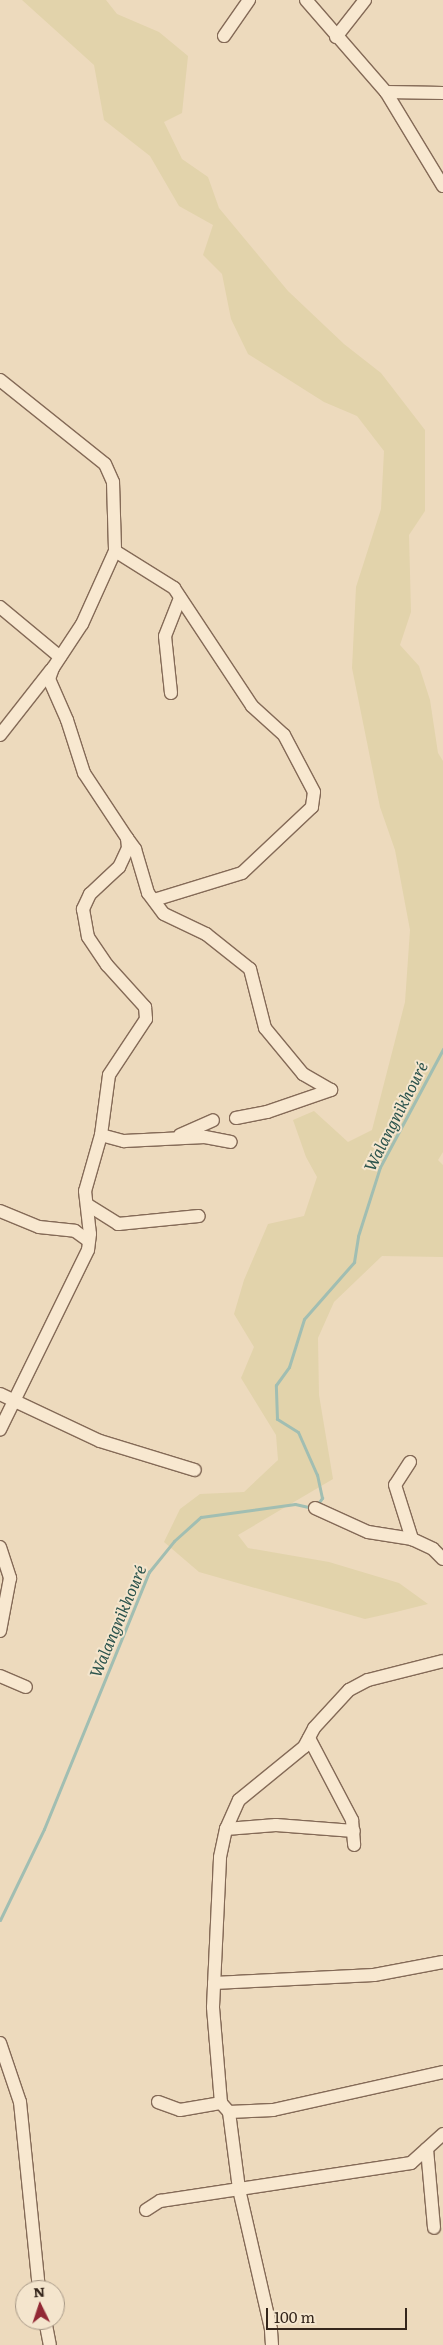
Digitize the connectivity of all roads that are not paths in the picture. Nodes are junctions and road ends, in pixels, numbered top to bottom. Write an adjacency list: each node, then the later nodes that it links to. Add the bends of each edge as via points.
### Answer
1 (249, 0): 4 (street)
2 (306, 0): 5 (street)
3 (365, 0): 5 (street)
4 (224, 36)
5 (336, 37): 6 (street)
6 (386, 92): 7 (street); 8 (street)
7 (443, 93)
8 (443, 186)
9 (0, 380): 10 (street, via 105,464 113,482)
10 (115, 551): 11 (street, via 174,588); 13 (street, via 82,624)
11 (180, 598): 15 (street, via 165,636); 18 (street, via 252,706 284,735 314,792 312,807 242,874)
12 (0, 607): 13 (street)
13 (60, 657): 14 (street)
14 (53, 668): 16 (street); 17 (street, via 49,679 67,720 84,773)
15 (171, 693)
16 (0, 735)
17 (127, 838): 18 (street, via 134,849 148,893); 21 (street, via 128,848 119,867 90,894 83,909 88,937 107,965 145,1007 146,1019 109,1075)
18 (154, 900): 19 (street, via 164,914 206,934 250,969 266,1028 304,1074 331,1090 266,1112)
19 (236, 1118)
20 (213, 1120): 22 (street)
21 (101, 1135): 22 (street, via 124,1142); 24 (street, via 85,1191)
22 (173, 1139): 23 (street, via 205,1136)
23 (231, 1142)
24 (88, 1205): 26 (street, via 118,1224); 27 (street)
25 (0, 1211): 27 (street, via 39,1227 75,1231)
26 (199, 1216)
27 (89, 1241): 29 (street, via 88,1250)
28 (0, 1394): 29 (street)
29 (15, 1400): 30 (street); 32 (street, via 100,1441)
30 (0, 1430)
31 (410, 1462): 34 (street, via 395,1485)
32 (195, 1470)
33 (315, 1508): 34 (street, via 368,1532)
34 (412, 1539): 36 (street, via 433,1549)
35 (0, 1547): 37 (street, via 10,1578)
36 (443, 1559)
37 (0, 1631)
38 (443, 1661): 41 (street, via 368,1680 349,1690 314,1728)
39 (0, 1676): 40 (street)
40 (26, 1687)
41 (309, 1738): 42 (street, via 304,1747 239,1800); 43 (street, via 352,1820)
42 (226, 1829): 43 (street, via 276,1825); 46 (street, via 220,1857)
43 (354, 1831): 44 (street)
44 (354, 1845)
45 (443, 1962): 46 (street, via 374,1975)
46 (214, 1982): 50 (street)
47 (0, 2043): 56 (street, via 20,2102)
48 (443, 2072): 50 (street, via 273,2110)
49 (158, 2102): 50 (street, via 180,2110)
50 (225, 2107): 53 (street)
51 (443, 2134): 52 (street)
52 (427, 2148): 53 (street, via 411,2163); 55 (street)
53 (239, 2189): 54 (street, via 160,2201); 59 (street)
54 (146, 2210)
55 (434, 2228)
56 (38, 2280)
57 (47, 2330): 58 (street)
58 (50, 2345)
59 (272, 2345)

